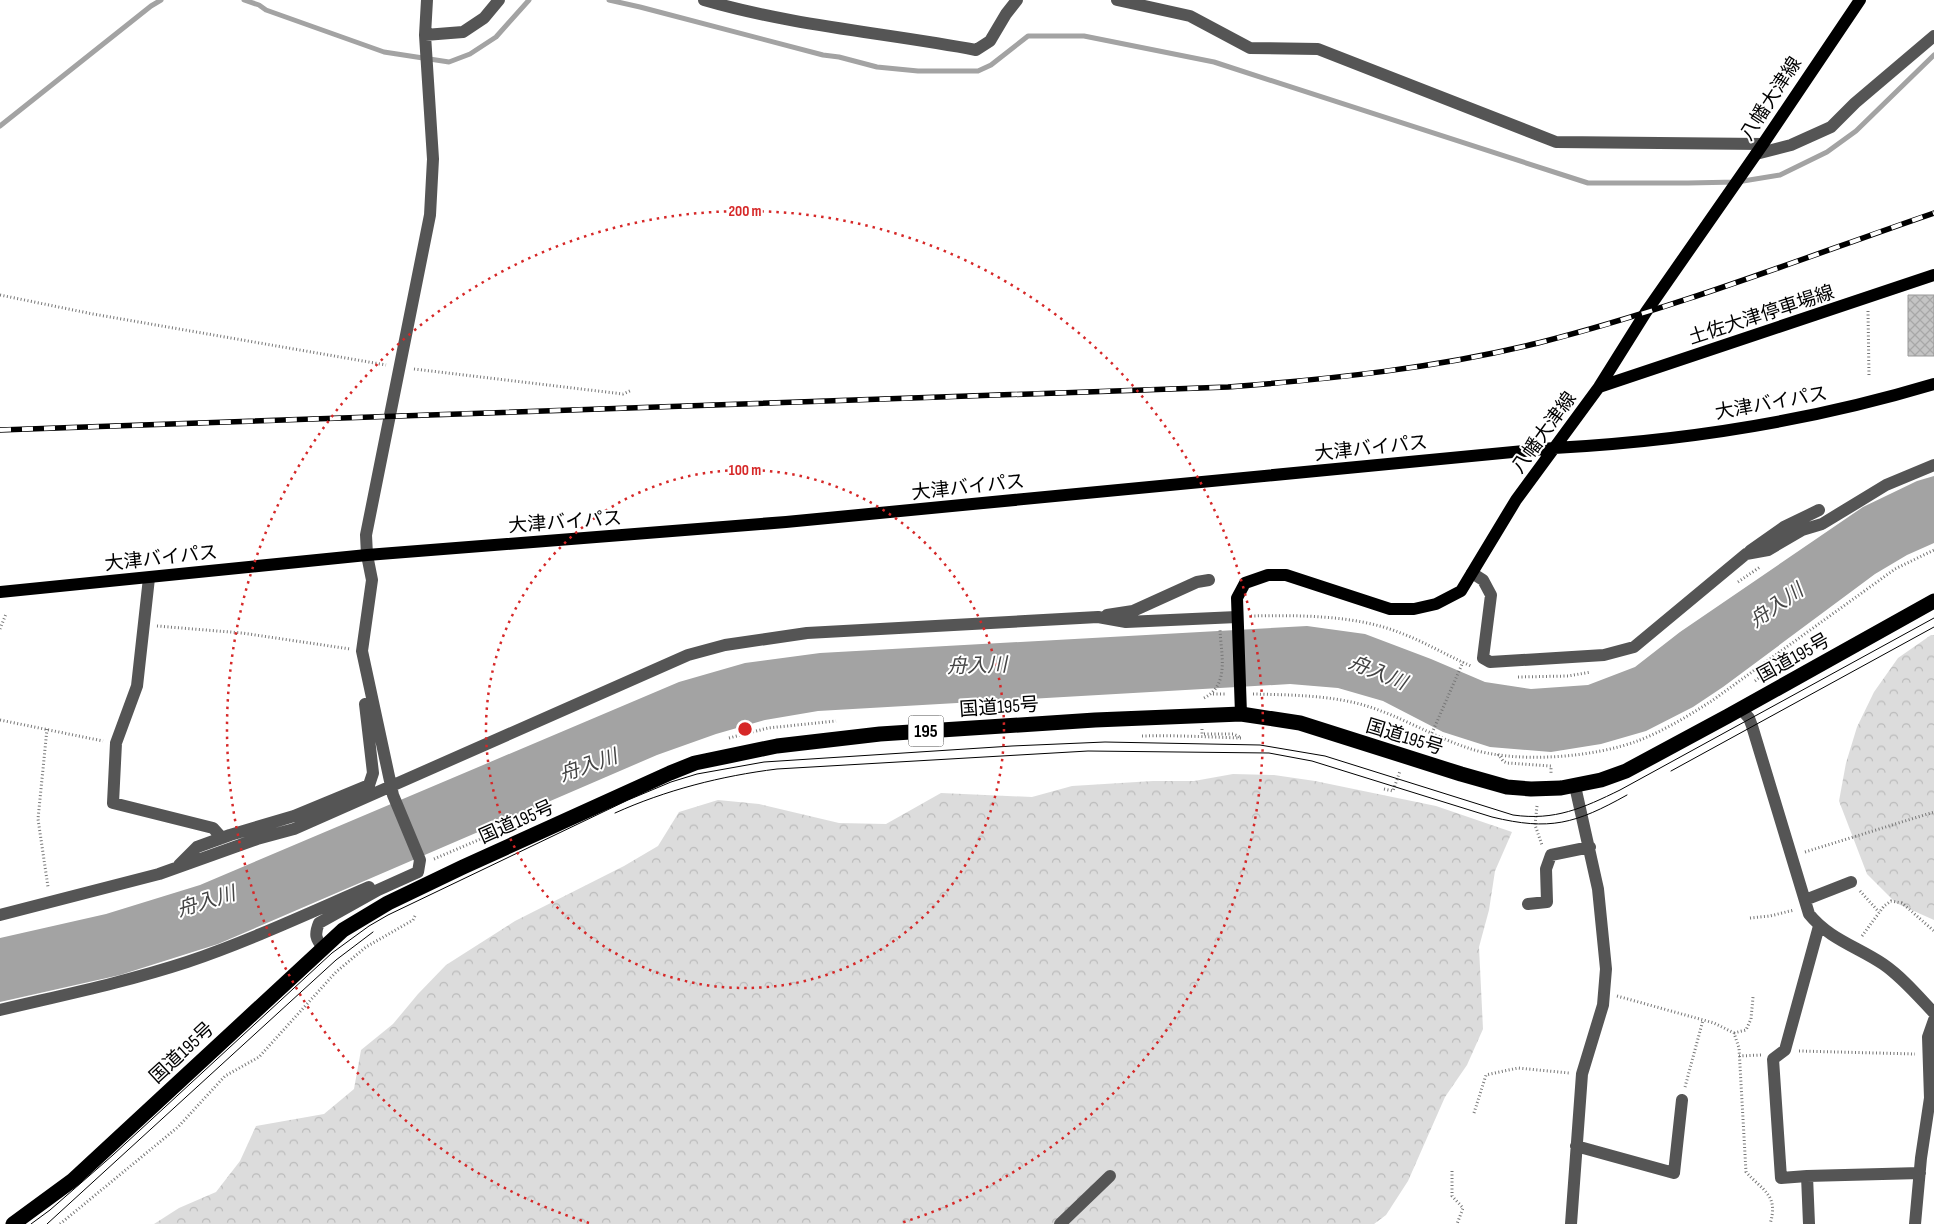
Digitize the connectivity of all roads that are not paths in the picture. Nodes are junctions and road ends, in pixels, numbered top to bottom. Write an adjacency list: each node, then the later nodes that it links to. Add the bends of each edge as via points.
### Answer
1 (427, 0): 7 (street)
2 (499, 0): 7 (street, via 484,18 463,32)
3 (704, 0): 4 (street, via 731,8 976,50 990,41)
4 (1018, 0)
5 (1117, 0): 9 (street, via 1190,16 1250,48 1318,49 1556,142)
6 (1860, 0): 9 (main road, 八幡大津線)
7 (425, 35): 17 (street, via 433,159 430,215 366,534)
8 (1934, 36): 9 (street, via 1831,127 1791,145)
9 (1760, 149): 12 (main road, 八幡大津線, via 1646,312)
10 (1934, 275): 12 (main road, 土佐大津停車場線)
11 (1934, 384): 13 (main road, 大津バイパス, via 1884,399 1743,428)
12 (1599, 387): 13 (main road, 八幡大津線)
13 (1554, 448): 17 (main road, 大津バイパス, via 796,521); 18 (main road, 八幡大津線, via 1516,500)
14 (1934, 465): 16 (street, via 1886,485 1822,524 1802,530 1768,550)
15 (1819, 510): 16 (street, via 1784,527)
16 (1746, 554): 18 (street, via 1634,647 1604,656 1564,659 1490,662 1483,658 1491,595 1483,580)
17 (367, 555): 19 (main road, 大津バイパス); 25 (street, via 372,580)
18 (1472, 573): 24 (main road, 八幡大津線, via 1460,591 1436,604 1414,609 1390,609 1286,575 1268,575 1245,583 1237,598)
19 (148, 578): 21 (main road, 大津バイパス); 30 (street, via 137,686 116,743 113,803 213,828)
20 (1210, 580): 23 (street, via 1197,582 1132,611)
21 (0, 592)
22 (1934, 601): 26 (highway, 国道195号 / 195)
23 (1098, 617): 24 (street, via 1126,622); 29 (street, via 807,633 725,645 688,655)
24 (1238, 620): 27 (main road, 八幡大津線)
25 (363, 655): 29 (street); 30 (street, via 363,688 373,773 369,785 294,816)
26 (1741, 709): 28 (highway, 国道195号 / 195, via 1626,771); 35 (street, via 1752,726)
27 (1241, 714): 28 (highway, 国道195号 / 195, via 1300,723 1507,787); 39 (highway, 国道195号 / 195, via 880,734 777,746 695,763 388,903 343,930)
28 (1575, 786): 31 (street)
29 (392, 790): 32 (street); 33 (street, via 294,829)
30 (222, 838): 33 (street, via 197,847)
31 (1590, 847): 36 (street, via 1551,855 1546,869 1547,902); 44 (street, via 1598,889 1606,969 1605,992 1582,1074)
32 (420, 863): 39 (street, via 418,872 319,923 316,938); 40 (street, via 243,942 186,962)
33 (176, 868): 37 (street)
34 (1851, 882): 35 (street)
35 (1806, 903): 38 (street, via 1809,914)
36 (1528, 904)
37 (0, 915)
38 (1819, 926): 41 (street, via 1884,965); 47 (street, via 1785,1050 1773,1059 1781,1178)
39 (323, 948): 48 (highway, 国道195号 / 195, via 73,1180)
40 (0, 1010)
41 (1934, 1012)
42 (1934, 1020): 45 (street, via 1928,1037 1930,1098)
43 (1682, 1100): 44 (street, via 1674,1173)
44 (1576, 1146): 50 (street)
45 (1920, 1173): 47 (street); 52 (street)
46 (1110, 1176): 49 (street)
47 (1806, 1176): 51 (street)
48 (13, 1224)
49 (1060, 1224)
50 (1571, 1224)
51 (1809, 1224)
52 (1915, 1224)

